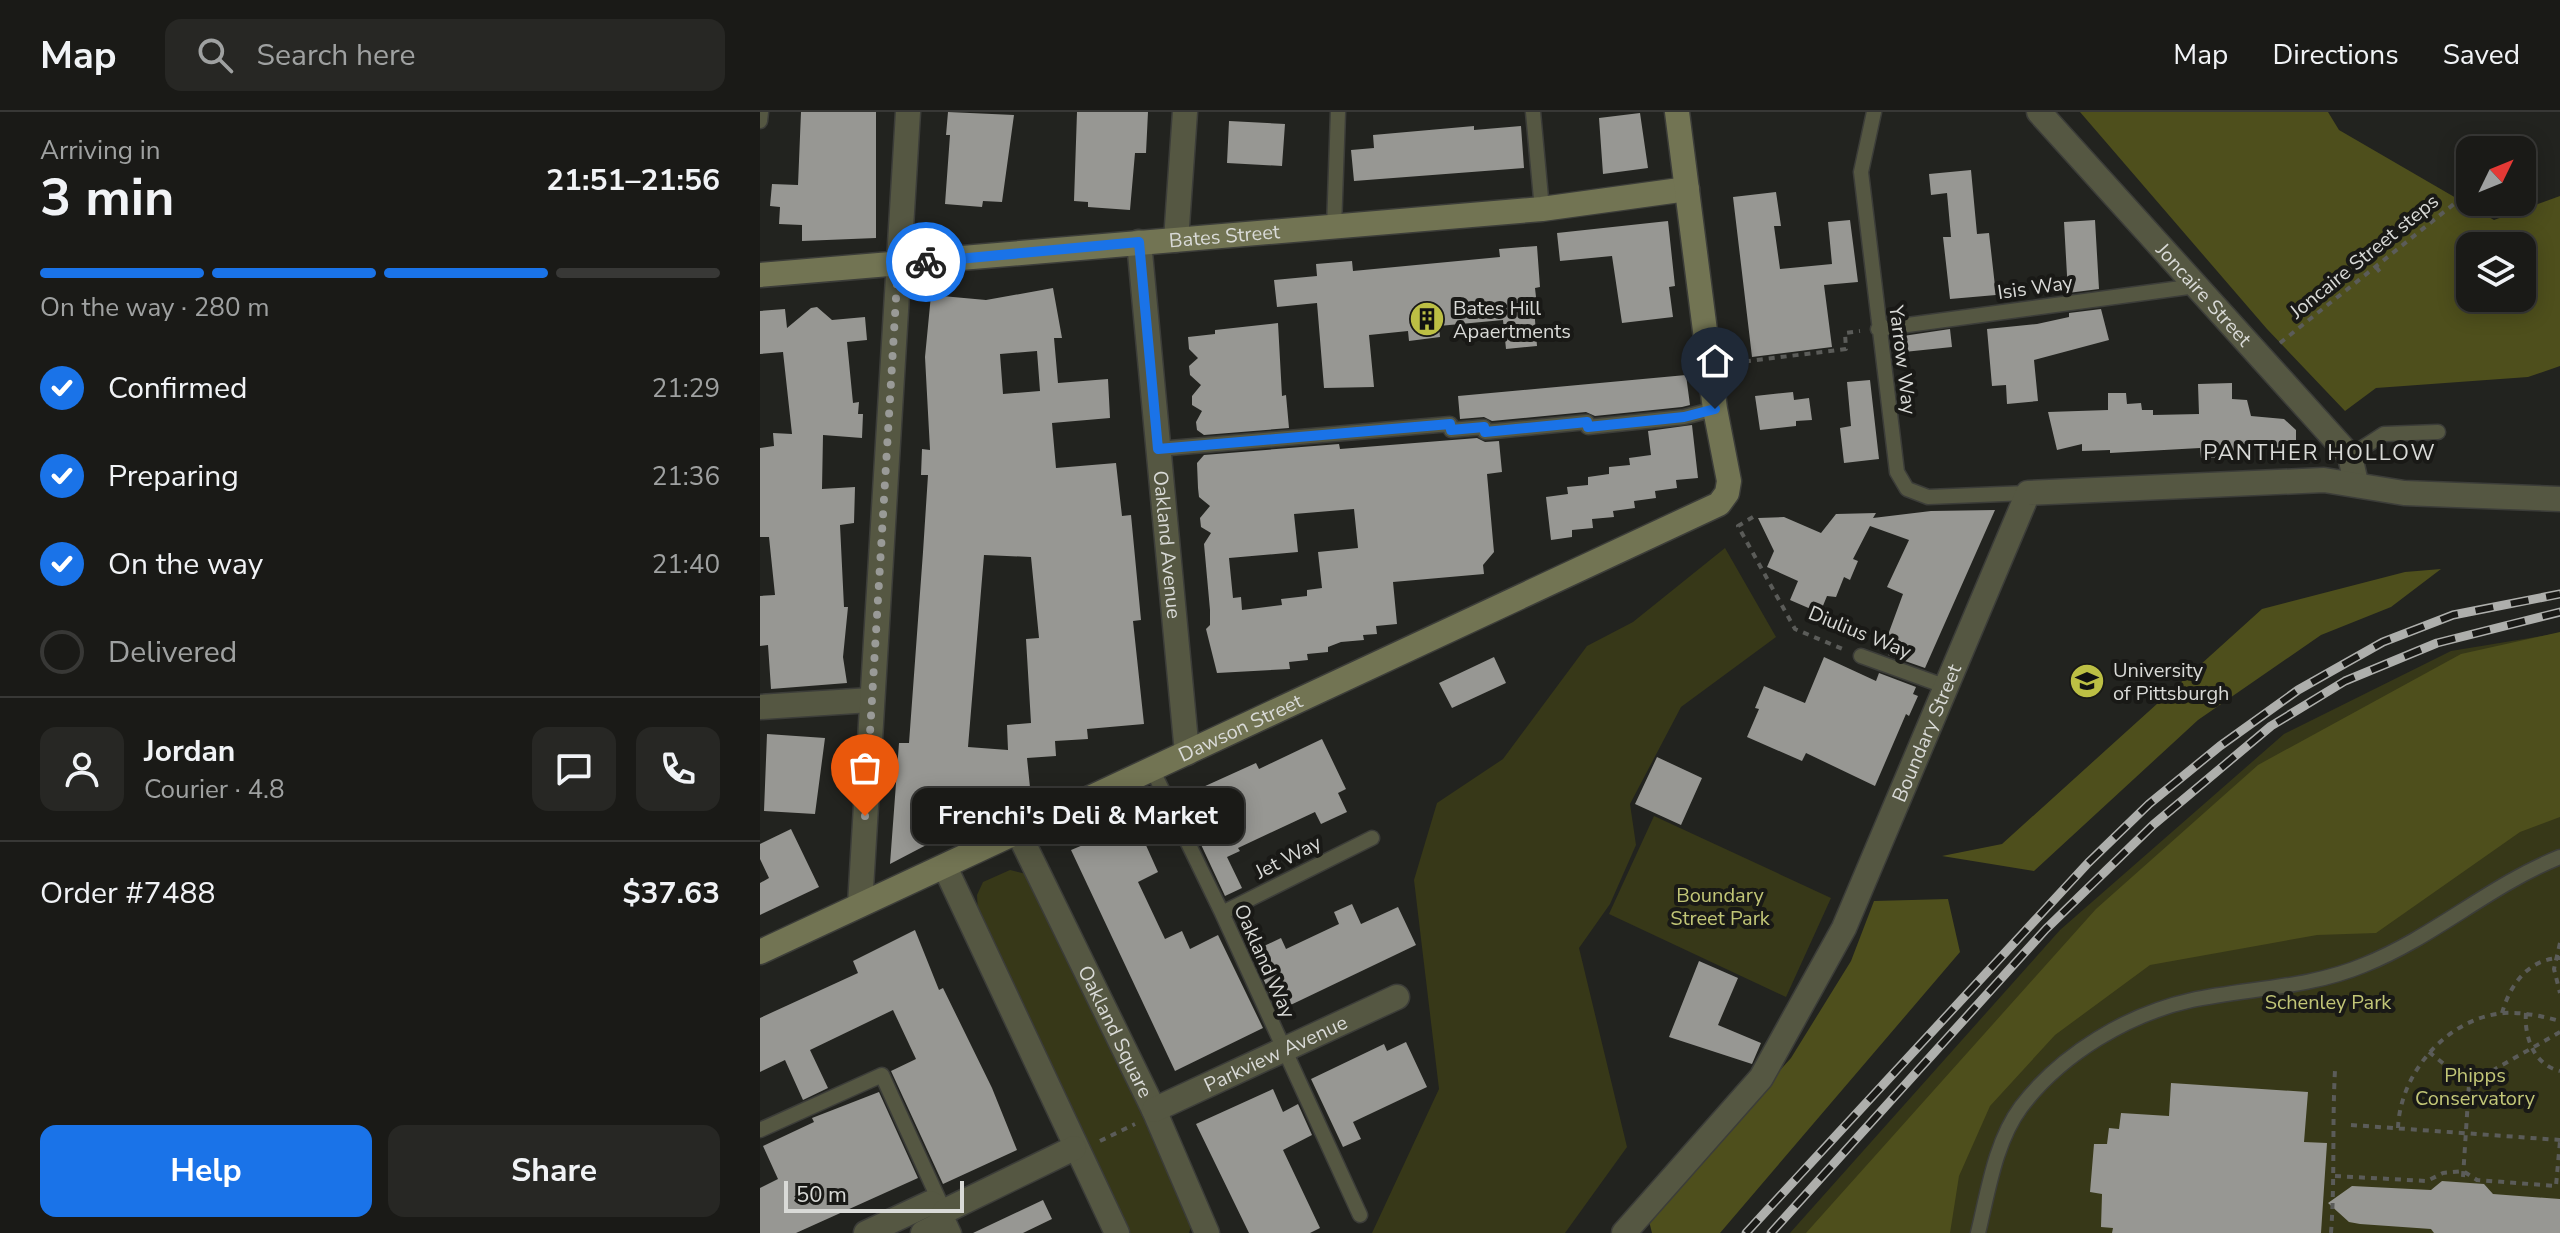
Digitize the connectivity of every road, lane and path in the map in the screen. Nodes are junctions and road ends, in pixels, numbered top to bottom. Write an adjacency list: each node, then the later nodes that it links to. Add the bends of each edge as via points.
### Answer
1 (761, 112): 9 (lane)
2 (908, 112): 16 (street)
3 (1185, 112): 14 (street)
4 (1338, 112): 13 (lane)
5 (1533, 112): 12 (lane)
6 (1677, 112): 10 (street)
7 (1874, 112): 21 (lane, Yarrow Way, via 1861,172)
8 (2039, 112): 20 (street, Joncaire Street)
9 (760, 121)
10 (1687, 189): 12 (street, Bates Street); 24 (street)
11 (2456, 202): 17 (path, Joncaire Street steps)
12 (1542, 209): 13 (street, Bates Street)
13 (1334, 228): 14 (street, Bates Street)
14 (1176, 240): 15 (street, Bates Street)
15 (1139, 242): 16 (street, Bates Street); 26 (street, Oakland Avenue)
16 (898, 265): 18 (street, Bates Street); 34 (street)
17 (2376, 267): 19 (path); 22 (path, Joncaire Street steps)
18 (760, 275)
19 (2383, 276)
20 (2196, 286): 21 (lane, Isis Way); 27 (street, Joncaire Street)
21 (1878, 329): 23 (path, via 1845,333 1846,349); 29 (lane, Yarrow Way, via 1897,472 1907,489 1928,497)
22 (2278, 345)
23 (1733, 363)
24 (1715, 409): 26 (lane, via 1588,427 1587,422 1485,432 1484,427 1451,430 1450,424); 36 (street, Dawson Street, via 1729,481 1719,504)
25 (2438, 432): 27 (lane, via 2384,434)
26 (1158, 449): 36 (street, Oakland Avenue)
27 (2350, 456): 28 (street, Joncaire Street)
28 (2356, 483): 29 (street); 30 (street, via 2430,495)
29 (2028, 493): 33 (street, Boundary Street)
30 (2560, 499)
31 (1753, 517): 32 (path, Diulius Way, via 1738,526 1795,629)
32 (1861, 656): 33 (lane, Diulius Way)
33 (1947, 687): 74 (street, Boundary Street, via 1844,928 1761,1078)
34 (871, 700): 35 (street); 42 (street)
35 (760, 707)
36 (1187, 753): 37 (street, Dawson Street)
37 (1152, 769): 38 (street, Dawson Street); 43 (lane, Oakland Way)
38 (1018, 832): 41 (street, Dawson Street); 59 (street, Oakland Square)
39 (1372, 838): 43 (lane, Jet Way)
40 (2560, 857): 75 (lane, via 2363,966 2307,983 2165,1007 2125,1023 2070,1057 2021,1108 2001,1146)
41 (945, 867): 42 (street, Dawson Street); 65 (street)
42 (860, 905): 45 (street, Dawson Street)
43 (1222, 913): 54 (lane, Oakland Way)
44 (2560, 943): 46 (path)
45 (760, 952)
46 (2557, 958): 47 (path); 49 (path, via 2524,972)
47 (2560, 993)
48 (1397, 997): 54 (street, Parkview Avenue)
49 (2502, 1013): 50 (path); 55 (path, via 2472,1021)
50 (2526, 1013): 51 (path); 53 (path)
51 (2560, 1021)
52 (2560, 1032): 53 (path)
53 (2532, 1049): 57 (path); 58 (path)
54 (1283, 1050): 59 (street, Parkview Avenue); 68 (lane, Oakland Way)
55 (2429, 1052): 58 (path); 61 (path, via 2406,1088)
56 (2335, 1070): 67 (path)
57 (2560, 1071)
58 (2469, 1084): 63 (path)
59 (1149, 1115): 65 (path); 73 (street, Oakland Square)
60 (2351, 1125): 61 (path)
61 (2398, 1128): 63 (path)
62 (760, 1130): 69 (lane, via 882,1075)
63 (2465, 1133): 64 (path); 66 (path)
64 (2560, 1140): 66 (path, via 2556,1186 2477,1180)
65 (1082, 1147): 69 (street); 72 (street)
66 (2463, 1174): 67 (path, via 2443,1173 2427,1181)
67 (2335, 1176): 76 (path)
68 (1360, 1215)
69 (949, 1222): 70 (street, via 930,1203); 71 (street)
70 (866, 1233)
71 (923, 1233)
72 (1117, 1233)
73 (1207, 1233)
74 (1624, 1233)
75 (1978, 1233)
76 (2331, 1233)

